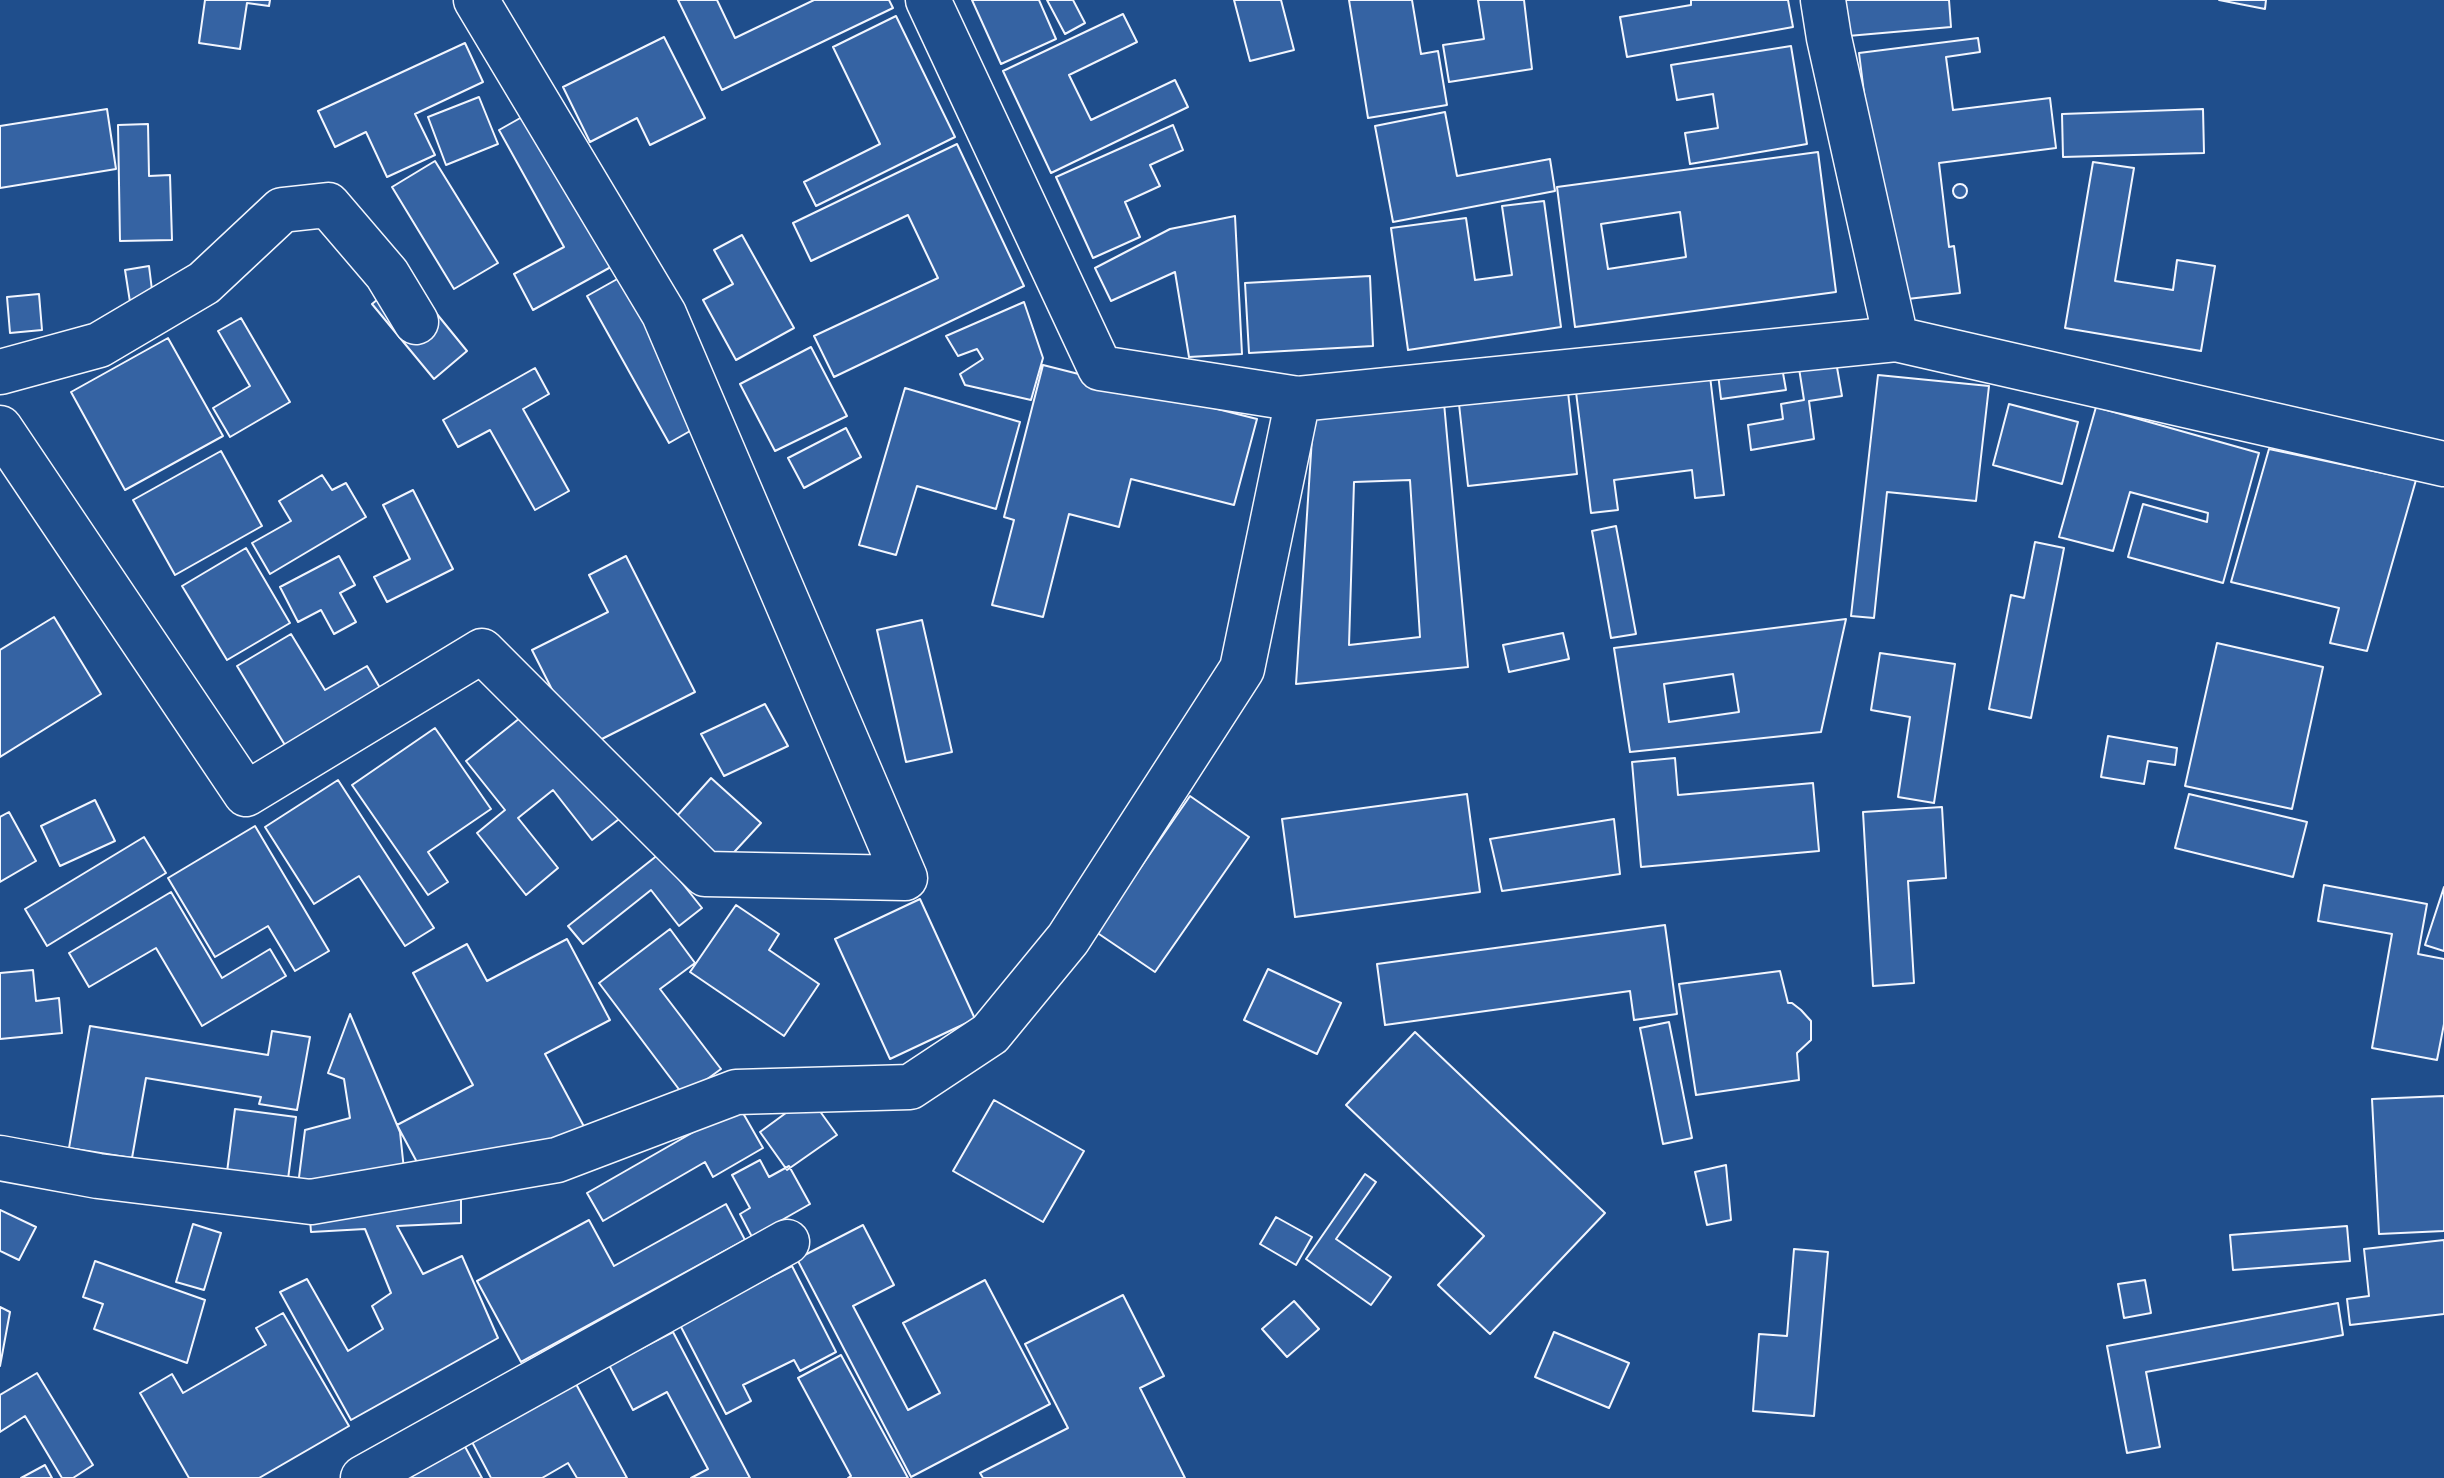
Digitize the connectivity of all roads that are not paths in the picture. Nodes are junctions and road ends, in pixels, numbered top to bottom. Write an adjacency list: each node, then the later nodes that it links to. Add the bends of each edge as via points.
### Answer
1 (476, 0): 8 (street, via 664,314 905,878 705,874 482,651 246,794)
2 (928, 0): 7 (street, via 1100,368)
3 (1823, 0): 5 (street)
4 (416, 322): 6 (street, via 387,274 328,205 282,210 204,283 99,345)
5 (1896, 339): 7 (street); 9 (street)
6 (0, 372)
7 (1298, 399): 10 (street, via 1242,669 1068,939 990,1034 910,1087 736,1092 557,1160 311,1202 98,1176)
8 (0, 428)
9 (2444, 464)
10 (0, 1158)
11 (787, 1242): 12 (street)
12 (363, 1478)

